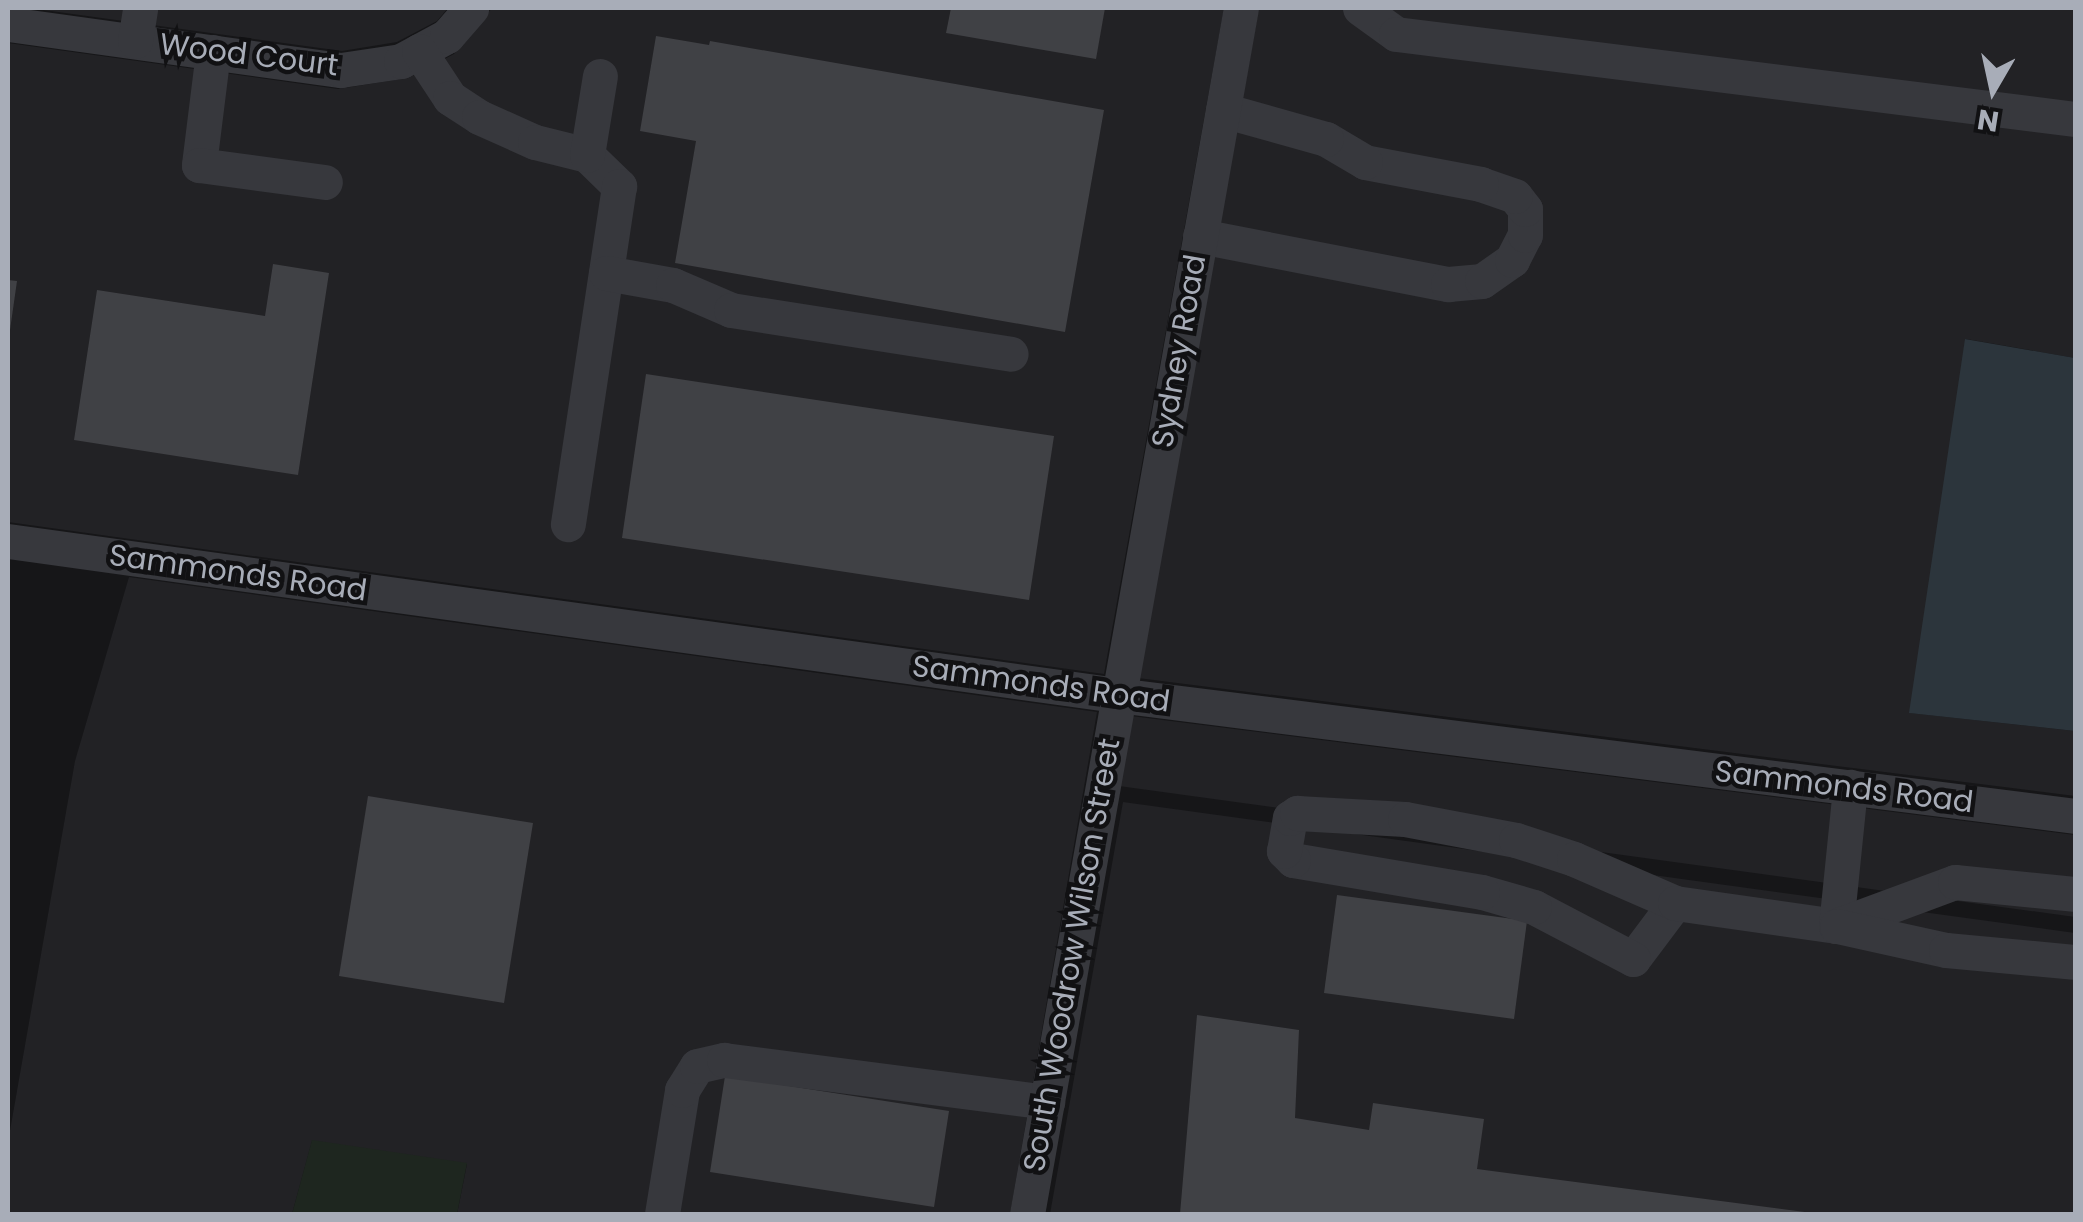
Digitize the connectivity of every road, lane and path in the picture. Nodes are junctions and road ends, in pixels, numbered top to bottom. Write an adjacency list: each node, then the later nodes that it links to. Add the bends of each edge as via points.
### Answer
1 (470, 8): 7 (street, Wood Court, via 447,36)
2 (1241, 8): 9 (street, Sydney Road)
3 (1360, 8): 10 (street, via 1396,34)
4 (8, 24): 5 (street, Wood Court)
5 (137, 24): 6 (street, Wood Court)
6 (213, 52): 7 (street, Wood Court, via 341,70); 12 (street, via 199,165)
7 (419, 52): 11 (street, via 450,98 478,117)
8 (600, 76): 11 (street)
9 (1223, 110): 13 (street, Sydney Road); 13 (street, via 1326,139 1365,162 1515,196 1525,210 1524,235 1512,260 1482,281 1448,284)
10 (2076, 119)
11 (588, 156): 14 (street, via 619,186)
12 (324, 182)
13 (1200, 236): 18 (street, Sydney Road)
14 (606, 273): 15 (street, via 673,284 731,310); 16 (street)
15 (1010, 354)
16 (568, 524)
17 (8, 541): 18 (street, Sammonds Road)
18 (1118, 695): 19 (street, Sammonds Road); 25 (street, South Woodrow Wilson Street)
19 (1850, 788): 20 (street, Sammonds Road); 23 (street)
20 (2076, 816)
21 (2076, 894): 23 (street, via 1954,882)
22 (1676, 903): 22 (street, via 1516,840 1405,819 1296,812 1284,851 1294,860 1534,907 1633,959); 23 (street)
23 (1836, 926): 24 (street, via 1946,950)
24 (2076, 962)
25 (1047, 1102): 26 (street, via 724,1060 698,1066 682,1090); 27 (street, South Woodrow Wilson Street)
26 (662, 1214)
27 (1027, 1214)

